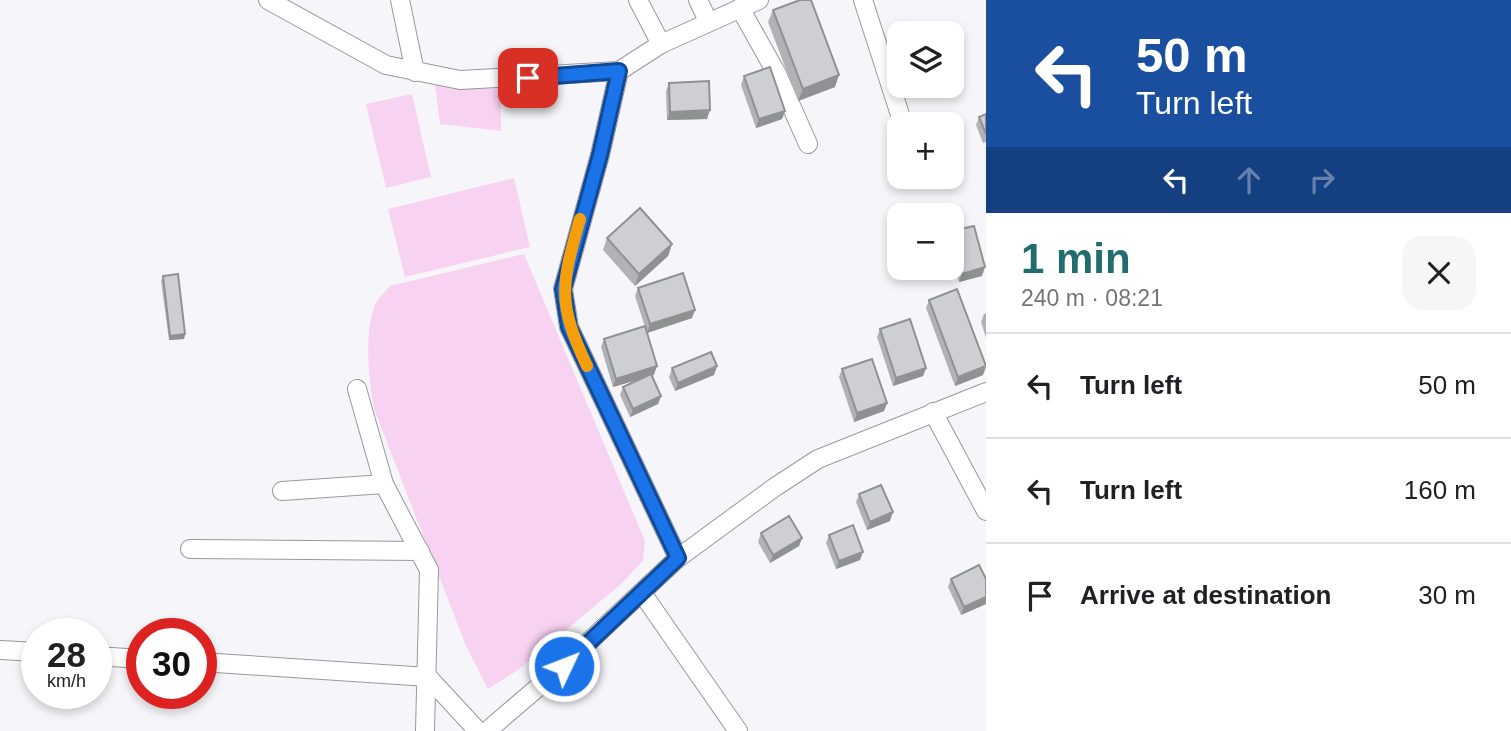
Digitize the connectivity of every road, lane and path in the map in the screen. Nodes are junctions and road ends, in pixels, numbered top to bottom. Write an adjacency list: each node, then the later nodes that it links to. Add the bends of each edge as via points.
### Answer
1 (268, 0): 11 (street, via 376,60)
2 (400, 0): 11 (street)
3 (638, 0): 9 (street)
4 (698, 0): 8 (street)
5 (758, 0): 7 (street)
6 (863, 0): 12 (street)
7 (740, 8): 8 (street); 13 (street, via 777,74)
8 (708, 21): 9 (street)
9 (661, 44): 10 (street)
10 (619, 71): 11 (street, via 460,80); 22 (street, via 563,289 569,327)
11 (415, 72)
12 (899, 112)
13 (808, 144)
14 (357, 389): 17 (street)
15 (986, 392): 16 (street)
16 (933, 412): 19 (street); 22 (street, via 818,459)
17 (384, 484): 18 (street); 21 (street)
18 (282, 491)
19 (986, 511)
20 (190, 550): 21 (street)
21 (420, 551): 27 (street, via 429,570)
22 (678, 558): 23 (street)
23 (642, 593): 30 (street); 31 (street)
24 (0, 650): 25 (street)
25 (21, 651)
26 (217, 663): 27 (street)
27 (428, 677): 28 (street); 29 (street)
28 (425, 731)
29 (478, 731)
30 (487, 731)
31 (738, 731)

